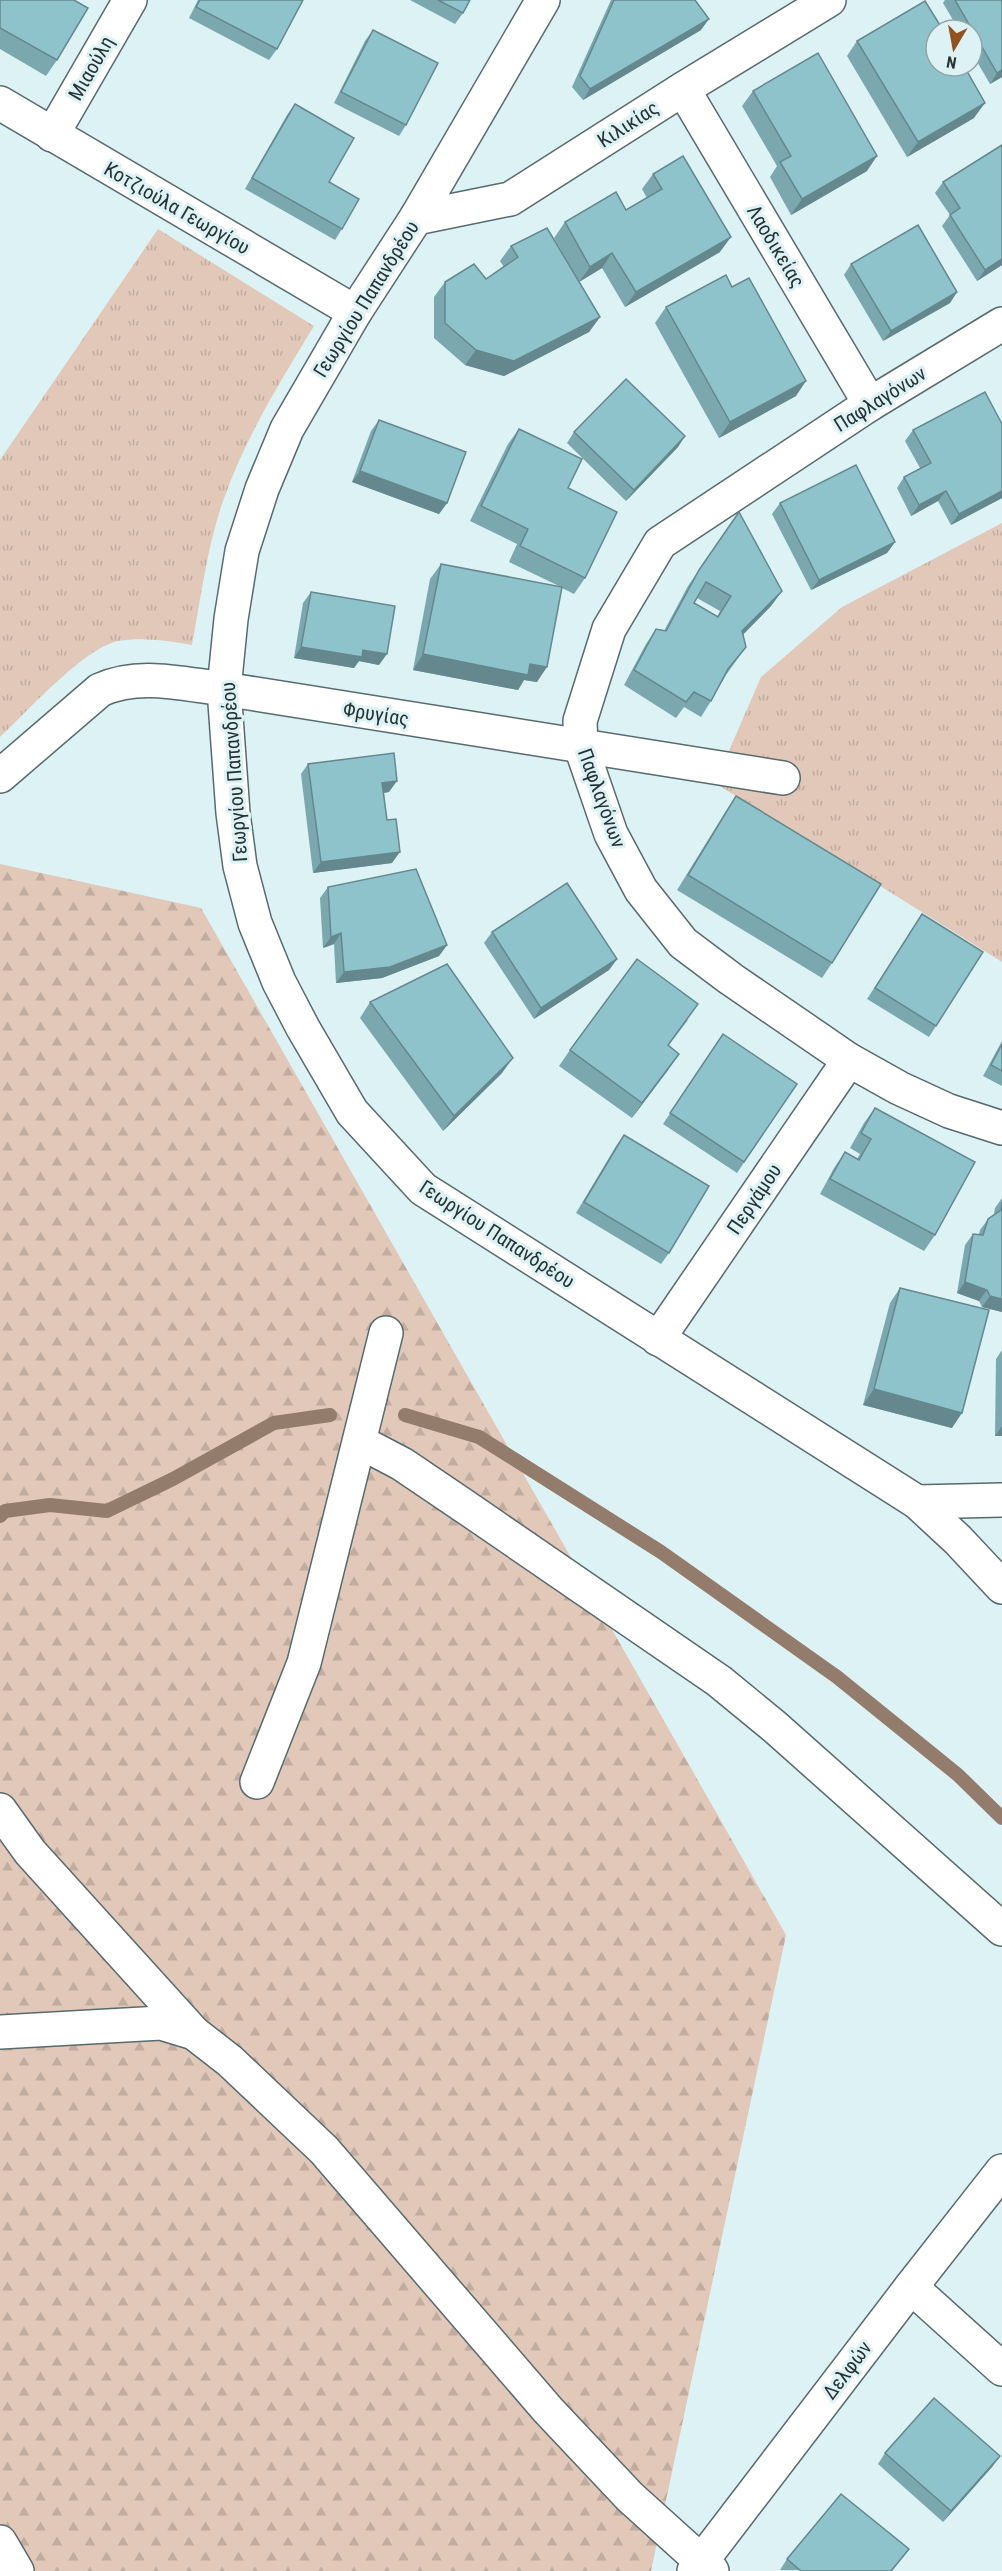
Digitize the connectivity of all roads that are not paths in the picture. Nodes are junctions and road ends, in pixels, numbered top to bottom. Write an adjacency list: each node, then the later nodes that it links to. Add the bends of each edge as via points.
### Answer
1 (130, 0): 6 (street, Μιαούλη)
2 (543, 0): 7 (street, Γεωργίου Παπανδρέου)
3 (828, 0): 4 (street, Κιλικίας)
4 (683, 89): 7 (street, Κιλικίας, via 510,199); 10 (street, Λαοδικείας)
5 (0, 103): 6 (street, Κοτζιούλα Γεωργίου)
6 (52, 135): 8 (street, Κοτζιούλα Γεωργίου)
7 (416, 218): 8 (street, Γεωργίου Παπανδρέου)
8 (355, 312): 11 (street, Γεωργίου Παπανδρέου, via 288,429 262,489 242,551)
9 (1002, 324): 10 (street, Παφλαγόνων)
10 (870, 404): 12 (street, Παφλαγόνων, via 660,543 609,629 580,722)
11 (224, 689): 12 (street, Φρυγίας); 13 (street, Φρυγίας, via 141,679 119,681 100,690); 18 (street, Γεωργίου Παπανδρέου, via 240,866 255,923 279,982 352,1112 423,1189)
12 (581, 747): 14 (street, Φρυγίας); 15 (street, Παφλαγόνων, via 611,834 641,890 683,943)
13 (0, 776)
14 (783, 778)
15 (849, 1060): 16 (street, Παφλαγόνων, via 949,1112); 18 (street, Περγάμου)
16 (1002, 1128)
17 (386, 1333): 19 (street)
18 (658, 1339): 21 (street, Γεωργίου Παπανδρέου)
19 (360, 1442): 23 (street, via 304,1663); 25 (street, via 402,1464 719,1681)
20 (1002, 1500): 21 (street)
21 (917, 1502): 22 (street, Γεωργίου Παπανδρέου)
22 (1002, 1587)
23 (257, 1782)
24 (0, 1810): 27 (street, via 30,1852)
25 (1002, 1929)
26 (0, 2032): 27 (street, via 162,2023)
27 (194, 2033): 32 (street, via 230,2061 324,2150 548,2410)
28 (1002, 2171): 29 (street, Δελφών)
29 (911, 2287): 30 (street); 32 (street, Δελφών)
30 (1002, 2368)
31 (0, 2542): 33 (street)
32 (702, 2568)
33 (17, 2571)

